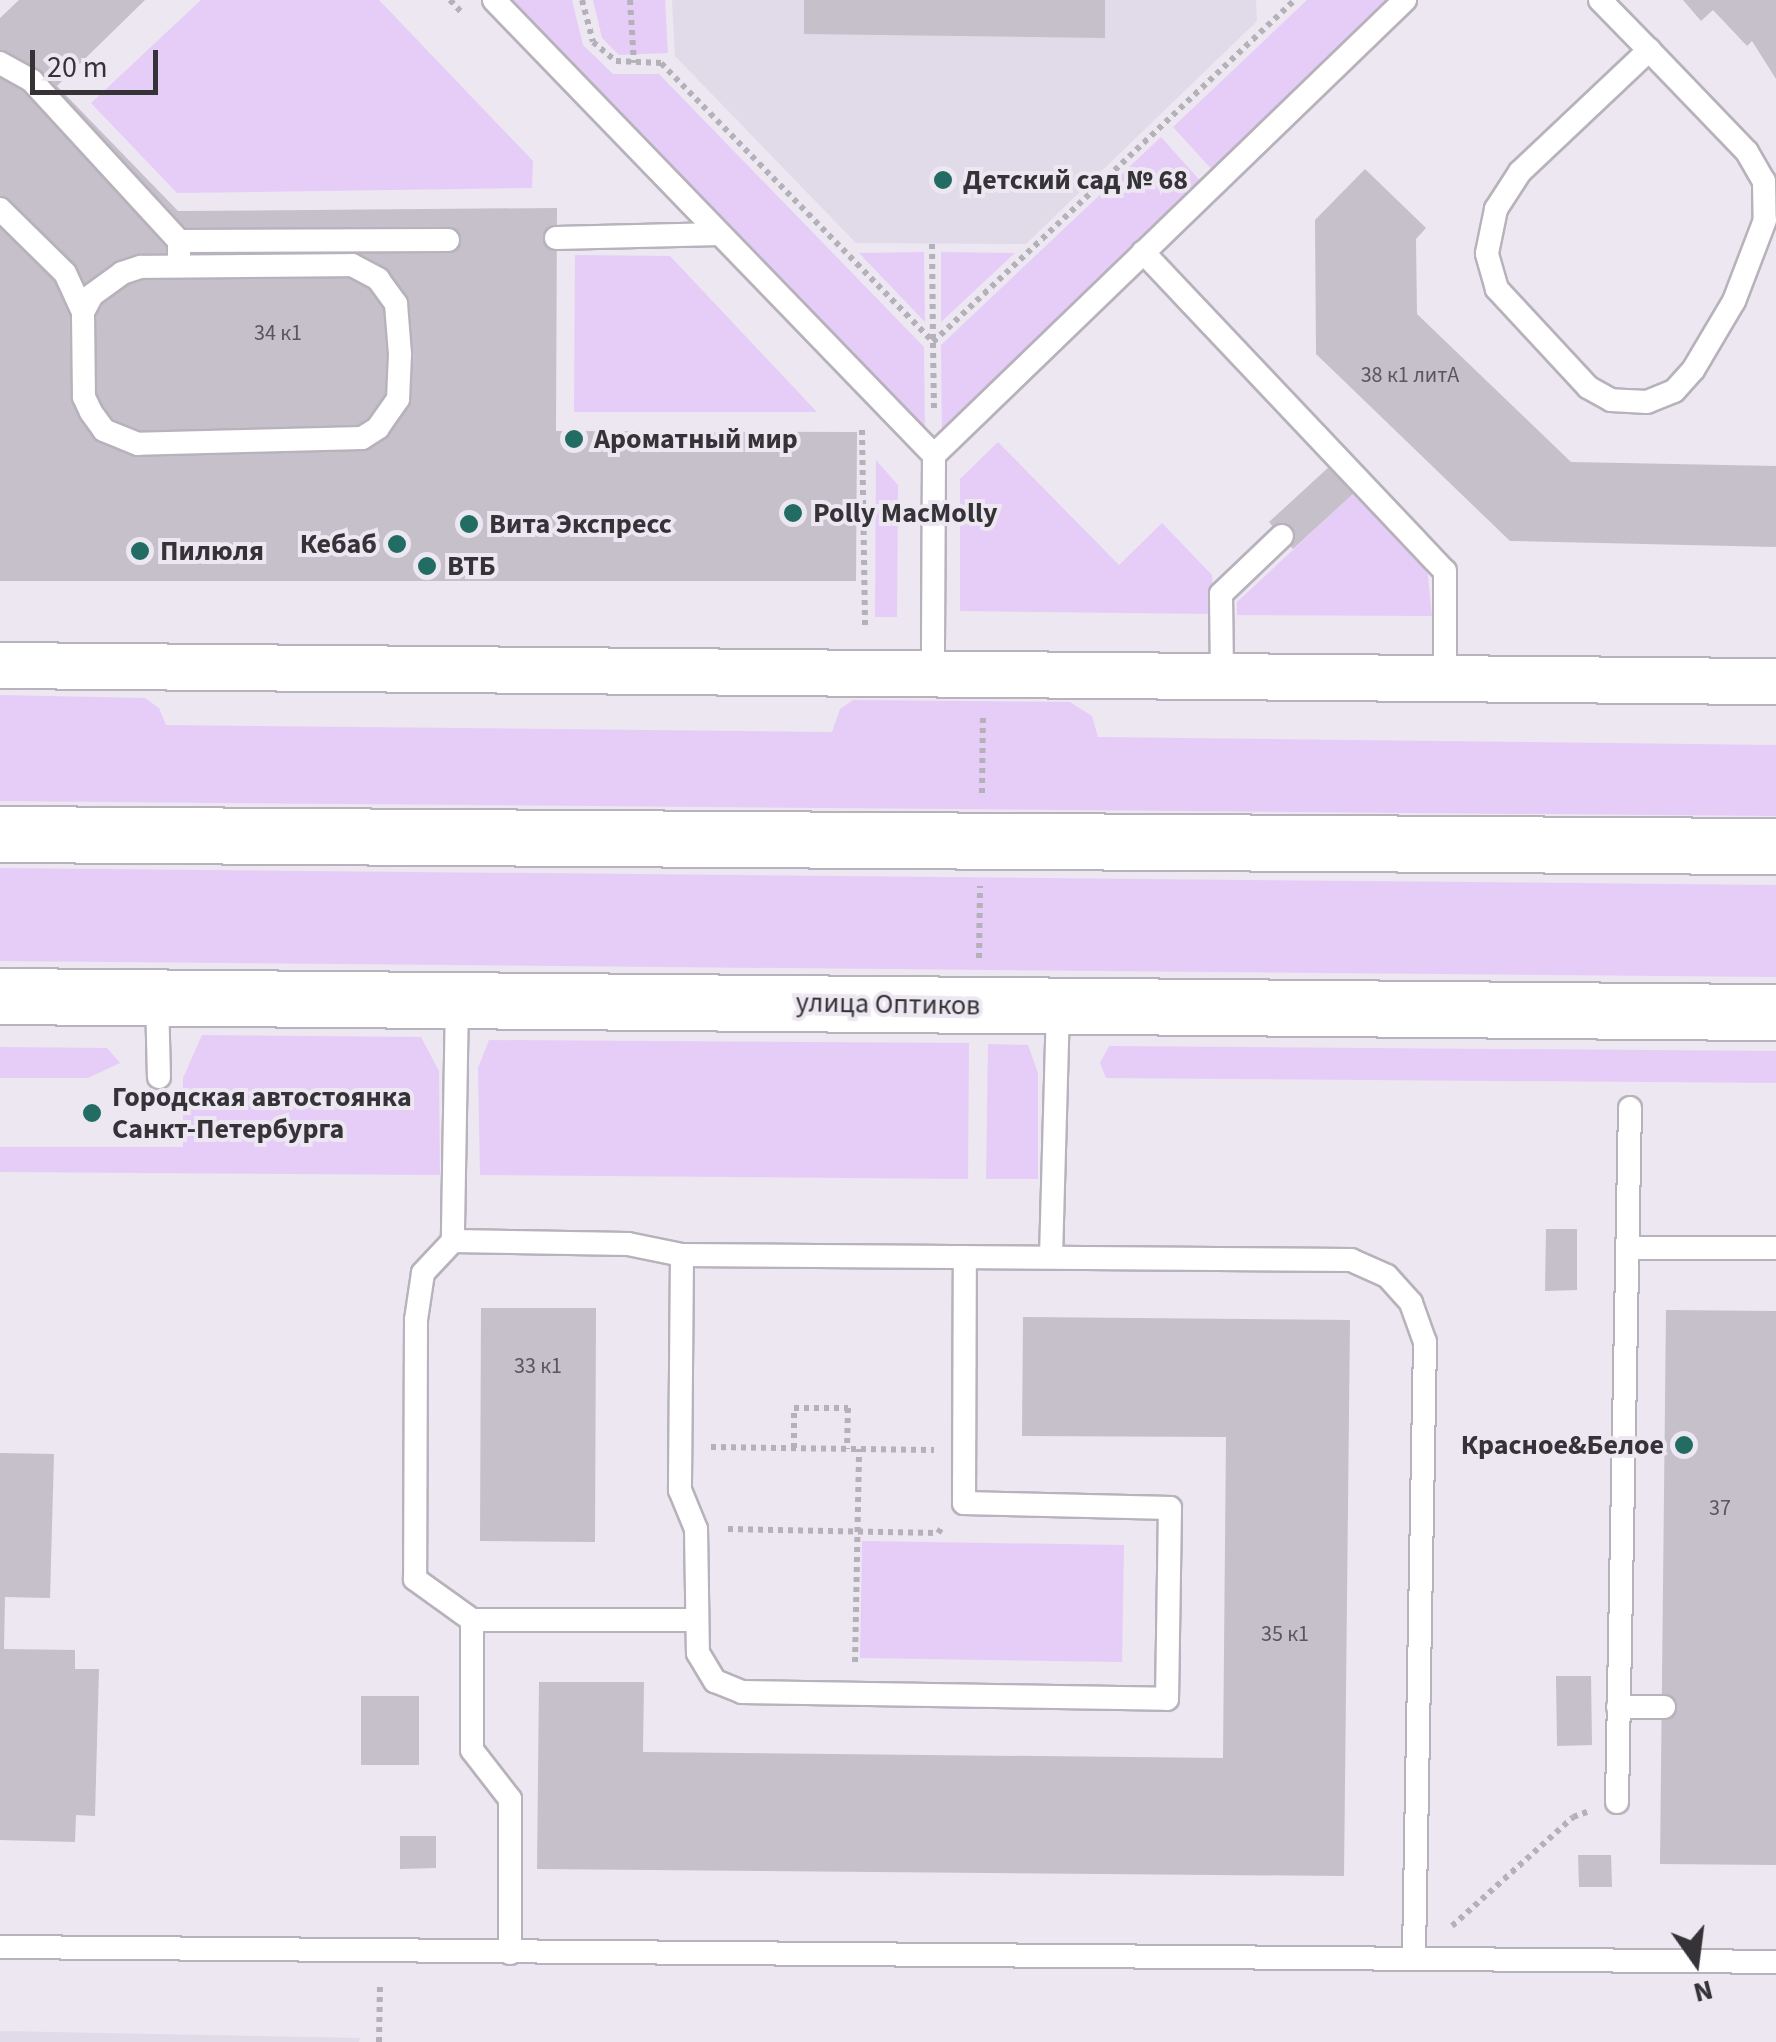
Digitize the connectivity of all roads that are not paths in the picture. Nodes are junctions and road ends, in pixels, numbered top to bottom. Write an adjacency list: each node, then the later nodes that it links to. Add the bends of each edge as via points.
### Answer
1 (494, 0): 7 (lane)
2 (1405, 0): 13 (lane)
3 (1600, 0): 4 (lane)
4 (1649, 50): 4 (lane, via 1746,152 1764,181 1764,220 1734,301 1694,370 1674,390 1647,402 1611,400 1588,387 1497,289 1487,254 1496,209 1520,172)
5 (0, 63): 12 (lane, via 32,81)
6 (0, 209): 15 (lane, via 65,273)
7 (698, 211): 8 (lane); 10 (lane)
8 (720, 234): 10 (lane); 16 (lane)
9 (556, 238): 10 (lane)
10 (694, 238)
11 (448, 240): 12 (lane)
12 (179, 241): 14 (lane)
13 (1143, 252): 16 (lane); 21 (lane, via 1445,571)
14 (179, 266): 15 (lane, via 122,273 92,296); 15 (lane, via 352,265 378,279 396,304 398,400 390,413 378,428 345,442 122,440 104,430 84,397)
15 (84, 312)
16 (934, 455): 19 (lane)
17 (1282, 536): 20 (lane, via 1221,594)
18 (0, 665): 19 (street)
19 (932, 673): 20 (street)
20 (1222, 676): 21 (street)
21 (1445, 678): 22 (street)
22 (1776, 681)
23 (0, 834): 24 (street)
24 (1776, 846)
25 (0, 996): 26 (street, улица Оптиков)
26 (157, 997): 27 (street, улица Оптиков); 30 (lane)
27 (457, 1000): 28 (street, улица Оптиков); 32 (lane)
28 (1058, 1005): 29 (street, улица Оптиков); 37 (lane)
29 (1776, 1012)
30 (159, 1078)
31 (1630, 1108): 33 (lane)
32 (453, 1240): 35 (lane, via 628,1244); 38 (lane, via 423,1273 416,1320 415,1579)
33 (1627, 1248): 34 (lane); 40 (lane)
34 (1776, 1248)
35 (682, 1255): 36 (lane); 39 (lane, via 680,1490 696,1528)
36 (965, 1256): 37 (lane); 39 (lane, via 964,1503 1170,1508 1167,1699 742,1692 715,1681 698,1653)
37 (1052, 1257): 45 (lane, via 1352,1260 1387,1276 1411,1303 1425,1342)
38 (472, 1620): 39 (lane); 44 (lane, via 472,1750 510,1799)
39 (693, 1620)
40 (1618, 1707): 41 (lane); 42 (lane)
41 (1664, 1708)
42 (1617, 1802)
43 (0, 1948): 44 (lane)
44 (510, 1953): 45 (lane)
45 (1414, 1956): 46 (lane)
46 (1776, 1962)

